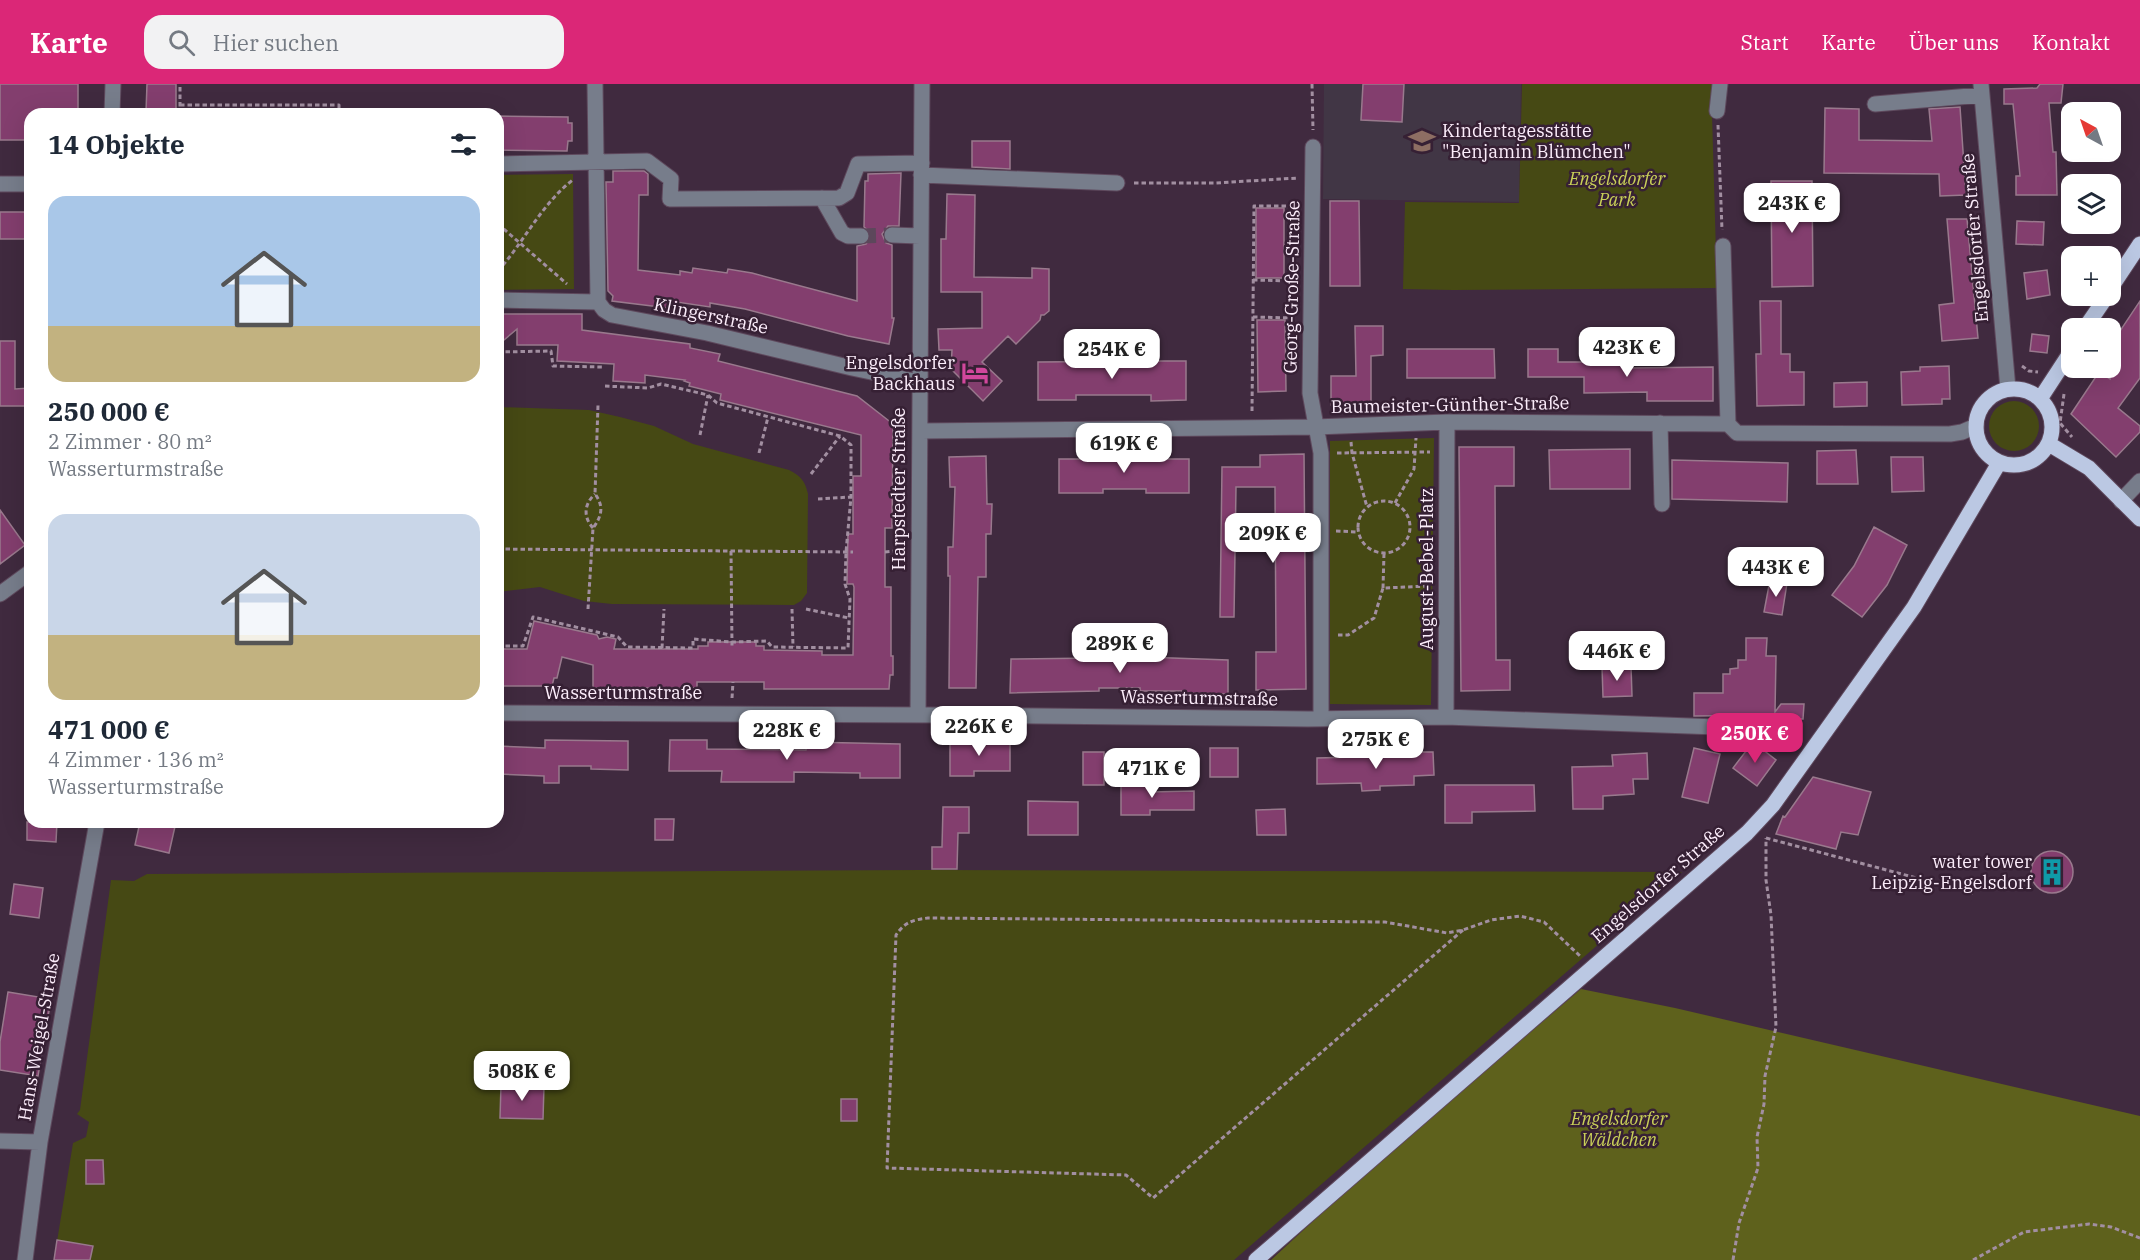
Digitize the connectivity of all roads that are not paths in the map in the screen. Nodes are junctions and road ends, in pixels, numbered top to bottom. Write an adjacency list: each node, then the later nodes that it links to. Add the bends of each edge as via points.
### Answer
1 (112, 84): 7 (street)
2 (595, 84): 11 (street)
3 (922, 84): 12 (street, Harpstedter Straße)
4 (1720, 84): 8 (street)
5 (1982, 89): 6 (street); 27 (street, Engelsdorfer Straße)
6 (1875, 104)
7 (112, 108)
8 (1717, 111)
9 (1313, 147): 33 (street, Georg-Große-Straße, via 1310,393)
10 (504, 164): 11 (street)
11 (595, 167): 16 (street, via 646,161 671,179 670,199); 24 (street)
12 (921, 169): 13 (street); 16 (street, via 858,164 847,193 838,198); 19 (street, Harpstedter Straße)
13 (1117, 183)
14 (0, 184): 15 (street)
15 (24, 184)
16 (822, 198): 18 (street, via 842,233)
17 (892, 235): 19 (street)
18 (861, 236)
19 (920, 236): 26 (street, Harpstedter Straße)
20 (2140, 244): 22 (main road)
21 (1723, 246): 31 (street)
22 (2121, 272)
23 (504, 300): 24 (street)
24 (592, 302): 26 (street, Klingerstraße, via 612,315)
25 (2061, 367): 28 (main road)
26 (919, 382): 34 (street, Harpstedter Straße)
27 (2008, 389): 28 (main road, via 2030,392); 32 (main road, via 1988,399)
28 (2040, 399): 35 (main road, via 2052,420)
29 (1448, 422): 30 (street, Baumeister-Günther-Straße); 33 (street, Baumeister-Günther-Straße); 45 (street, August-Bebel-Platz)
30 (1660, 423): 31 (street, Baumeister-Günther-Straße); 39 (street)
31 (1728, 423): 32 (street, Baumeister-Günther-Straße, via 1737,433 1950,434)
32 (1976, 426): 36 (main road, via 1983,449)
33 (1315, 427): 34 (street, Baumeister-Günther-Straße); 46 (street, via 1320,453)
34 (920, 431): 44 (street, Harpstedter Straße)
35 (2049, 444): 36 (main road, via 2033,461 2011,466); 38 (main road, via 2089,468)
36 (1999, 463): 52 (main road, Engelsdorfer Straße, via 1914,607 1773,805 1747,833)
37 (2140, 481): 38 (street)
38 (2121, 501): 40 (main road)
39 (1662, 504)
40 (2140, 519)
41 (24, 576): 42 (street)
42 (0, 594)
43 (504, 713): 44 (street, Wasserturmstraße)
44 (918, 715): 46 (street, Wasserturmstraße)
45 (1446, 717): 46 (street, Wasserturmstraße); 47 (street, Wasserturmstraße, via 1717,727)
46 (1321, 718)
47 (1783, 725)
48 (96, 828): 50 (street, Hans-Weigel-Straße)
49 (0, 1141): 50 (street)
50 (40, 1142): 51 (street, Hans-Weigel-Straße)
51 (25, 1260)
52 (1256, 1260)

